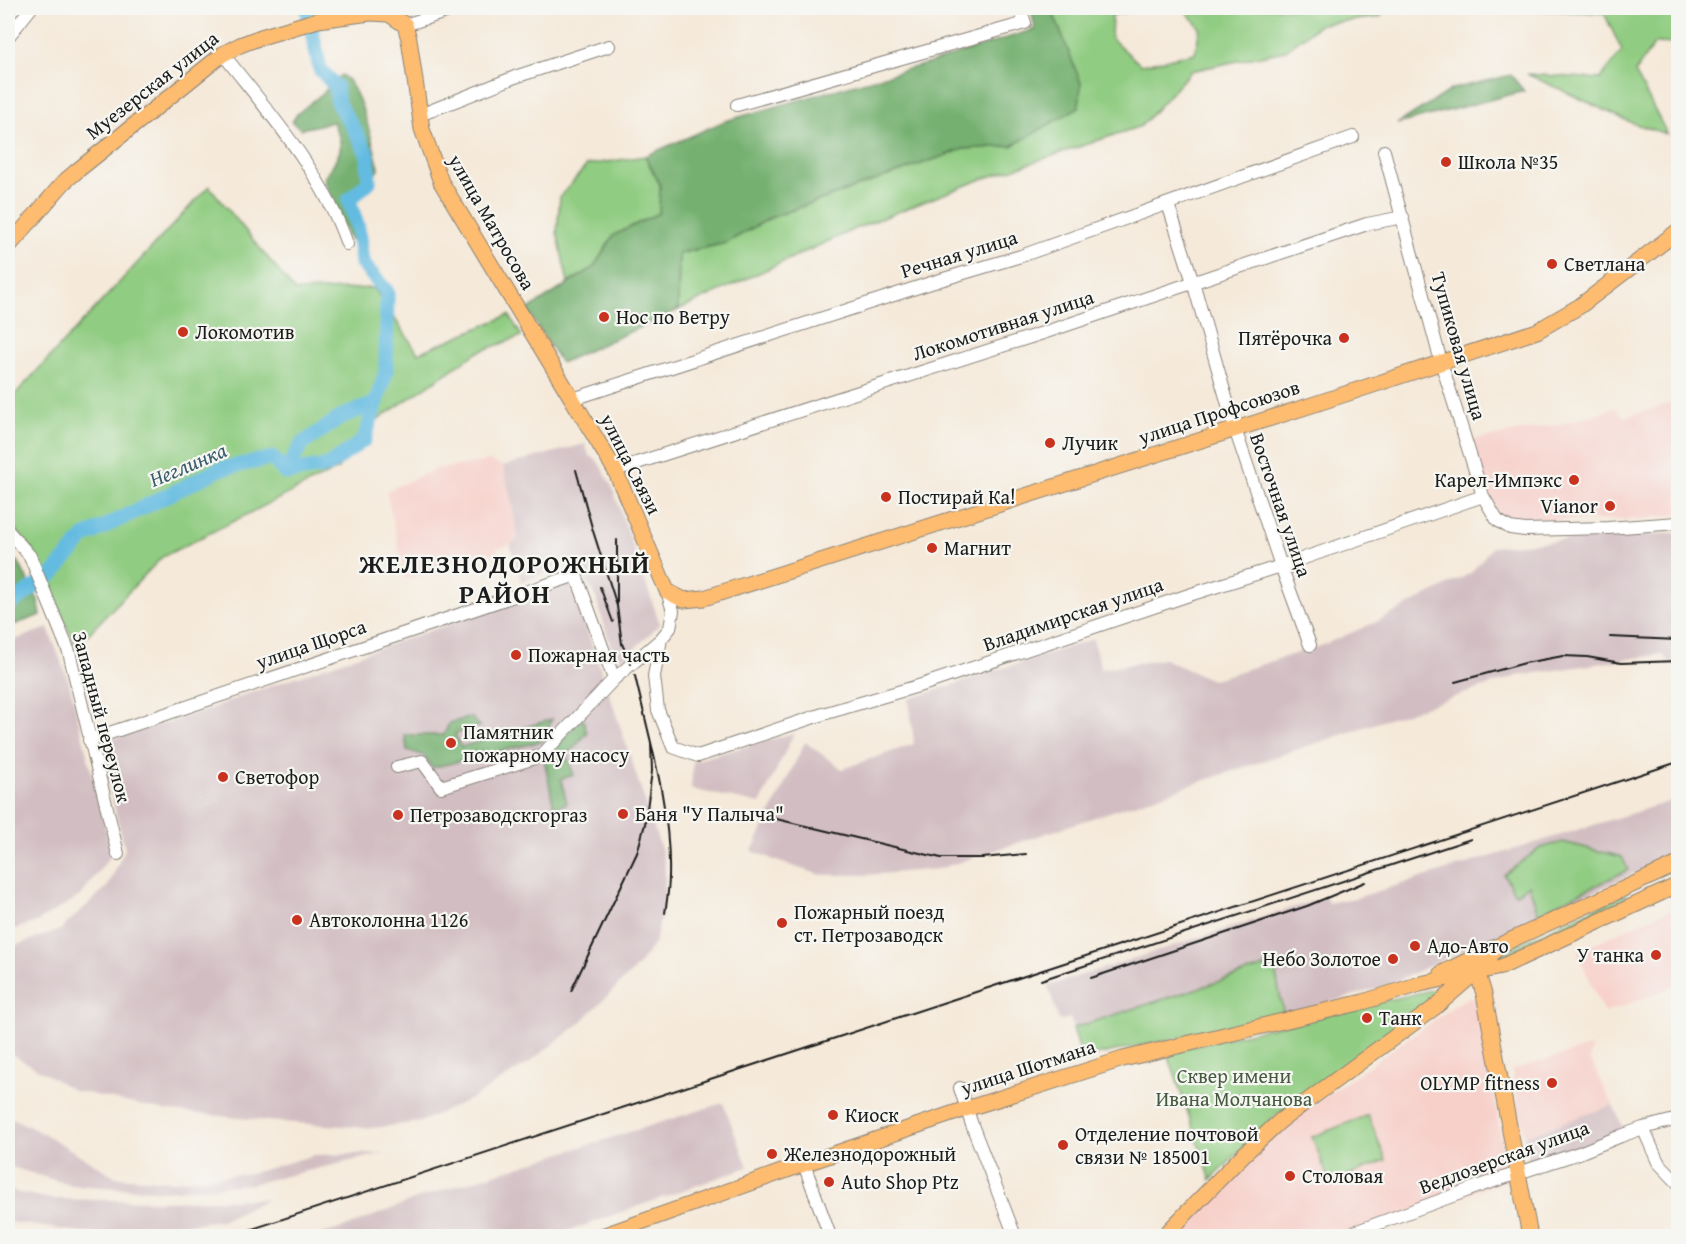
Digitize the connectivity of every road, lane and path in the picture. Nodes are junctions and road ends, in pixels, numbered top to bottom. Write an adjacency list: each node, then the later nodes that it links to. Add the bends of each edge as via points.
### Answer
1 (31, 8): 5 (street)
2 (458, 8): 4 (street)
3 (1020, 8): 8 (street, via 1025,23)
4 (405, 25): 7 (main road, Муезерская улица, via 389,14 318,20 261,37); 9 (main road, улица Матросова)
5 (8, 37)
6 (609, 46): 9 (street, via 515,76)
7 (223, 54): 15 (street, via 311,169); 16 (main road, Муезерская улица, via 64,182)
8 (737, 105)
9 (420, 115): 18 (main road, улица Матросова, via 441,182)
10 (1353, 137): 12 (street, Речная улица)
11 (1384, 151): 13 (street, Тупиковая улица)
12 (1168, 204): 17 (street, Восточная улица); 20 (street, Речная улица, via 1021,256)
13 (1402, 217): 17 (street, Локомотивная улица, via 1367,224); 19 (street, Тупиковая улица)
14 (1678, 231): 19 (main road, улица Профсоюзов, via 1580,306 1545,327)
15 (347, 244)
16 (8, 247)
17 (1193, 282): 21 (street, Восточная улица); 22 (street, Локомотивная улица)
18 (550, 361): 20 (main road, улица Связи)
19 (1441, 362): 21 (main road, улица Профсоюзов); 23 (street, Тупиковая улица)
20 (573, 399): 22 (main road, улица Связи)
21 (1235, 429): 26 (street, Восточная улица); 27 (main road, улица Профсоюзов, via 704,598 684,600)
22 (615, 470): 27 (main road, улица Связи)
23 (1484, 496): 24 (street, Тупиковая улица, via 1497,520 1510,528); 26 (street, Владимирская улица)
24 (1678, 523)
25 (8, 531): 31 (street, Западный переулок, via 30,556 53,610 69,652)
26 (1281, 566): 28 (street, Владимирская улица, via 698,756 674,747 658,710 654,676); 29 (street, Восточная улица)
27 (667, 591): 28 (street, via 673,611 670,628)
28 (661, 639): 30 (street)
29 (1310, 645)
30 (614, 679): 31 (street, улица Щорса, via 576,575); 32 (street, via 541,756 441,787 422,761)
31 (89, 740): 33 (street, Западный переулок)
32 (397, 767)
33 (118, 854)
34 (1678, 864): 35 (main road)
35 (1632, 885): 37 (main road); 38 (main road)
36 (1678, 885): 37 (main road)
37 (1640, 903): 39 (main road)
38 (1500, 945): 40 (main road); 41 (main road)
39 (1501, 967): 40 (main road, улица Шотмана); 42 (main road, via 1485,985)
40 (1477, 971): 41 (main road, улица Шотмана); 42 (main road); 43 (main road)
41 (1427, 983): 43 (main road, via 1444,989); 45 (main road, улица Шотмана, via 1364,1002 1123,1059)
42 (1484, 994): 43 (main road, via 1471,989); 49 (main road)
43 (1439, 1004): 54 (main road, via 1280,1121)
44 (960, 1088): 45 (street)
45 (966, 1109): 48 (main road, улица Шотмана); 53 (street)
46 (1678, 1119): 47 (street, Ведлозерская улица)
47 (1643, 1128): 49 (street, Ведлозерская улица); 50 (street, via 1658,1162)
48 (804, 1164): 51 (main road, улица Шотмана); 52 (street)
49 (1518, 1173): 55 (street, Ведлозерская улица); 56 (main road)
50 (1678, 1183)
51 (602, 1236)
52 (830, 1236)
53 (1015, 1236)
54 (1164, 1236)
55 (1344, 1236)
56 (1530, 1236)

